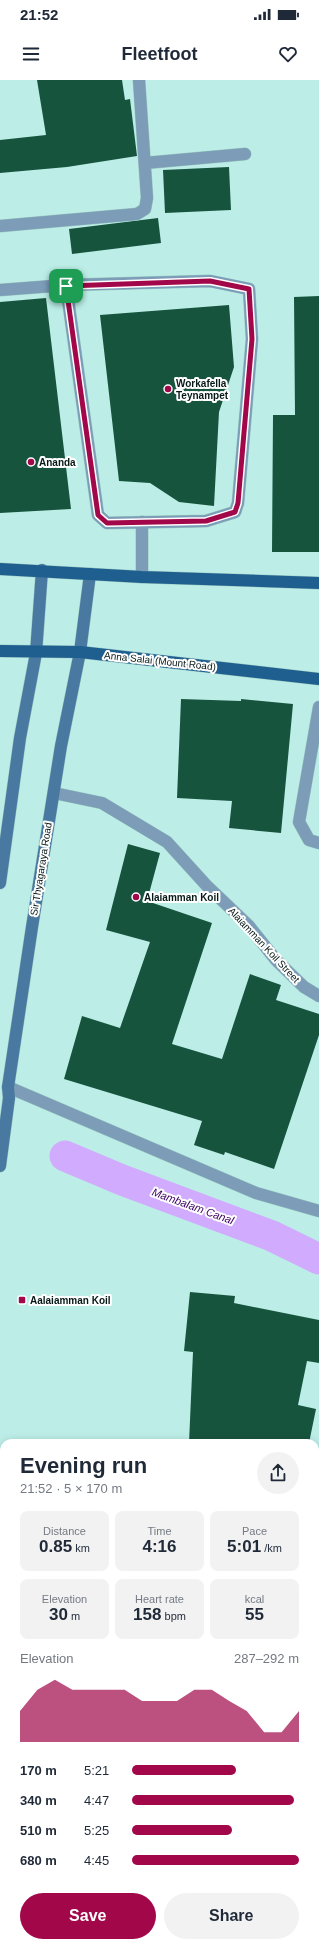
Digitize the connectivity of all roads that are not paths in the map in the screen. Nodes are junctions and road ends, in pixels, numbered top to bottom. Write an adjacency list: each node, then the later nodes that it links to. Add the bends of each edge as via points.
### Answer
1 (139, 80): 3 (street)
2 (245, 154): 3 (street)
3 (145, 163): 4 (street, via 146,203 145,209 137,214)
4 (0, 226)
5 (66, 286): 6 (street); 7 (street, via 98,515 107,523); 7 (street, via 210,281 249,289 252,339 238,503 235,512 206,521)
6 (0, 290)
7 (142, 522): 11 (street)
8 (0, 569): 9 (main road)
9 (42, 570): 10 (main road); 15 (main road)
10 (90, 574): 11 (main road); 14 (main road, Sir Thyagaraya Road)
11 (142, 577): 12 (main road)
12 (319, 583)
13 (0, 651): 15 (main road, Anna Salai (Mount Road))
14 (80, 652): 15 (main road, Anna Salai (Mount Road)); 16 (main road, Anna Salai (Mount Road)); 18 (main road, Sir Thyagaraya Road)
15 (36, 653): 20 (main road, via 20,738)
16 (319, 679)
17 (319, 709): 19 (street, via 300,822 309,840)
18 (54, 793): 21 (street, Alaiamman Koil Street, via 102,803 167,842 207,886 250,926 287,971 304,987); 22 (main road, Sir Thyagaraya Road)
19 (319, 843)
20 (0, 883)
21 (319, 996)
22 (8, 1087): 23 (main road, Sir Thyagaraya Road, via 9,1098); 24 (street, via 256,1192)
23 (0, 1166)
24 (319, 1211)

